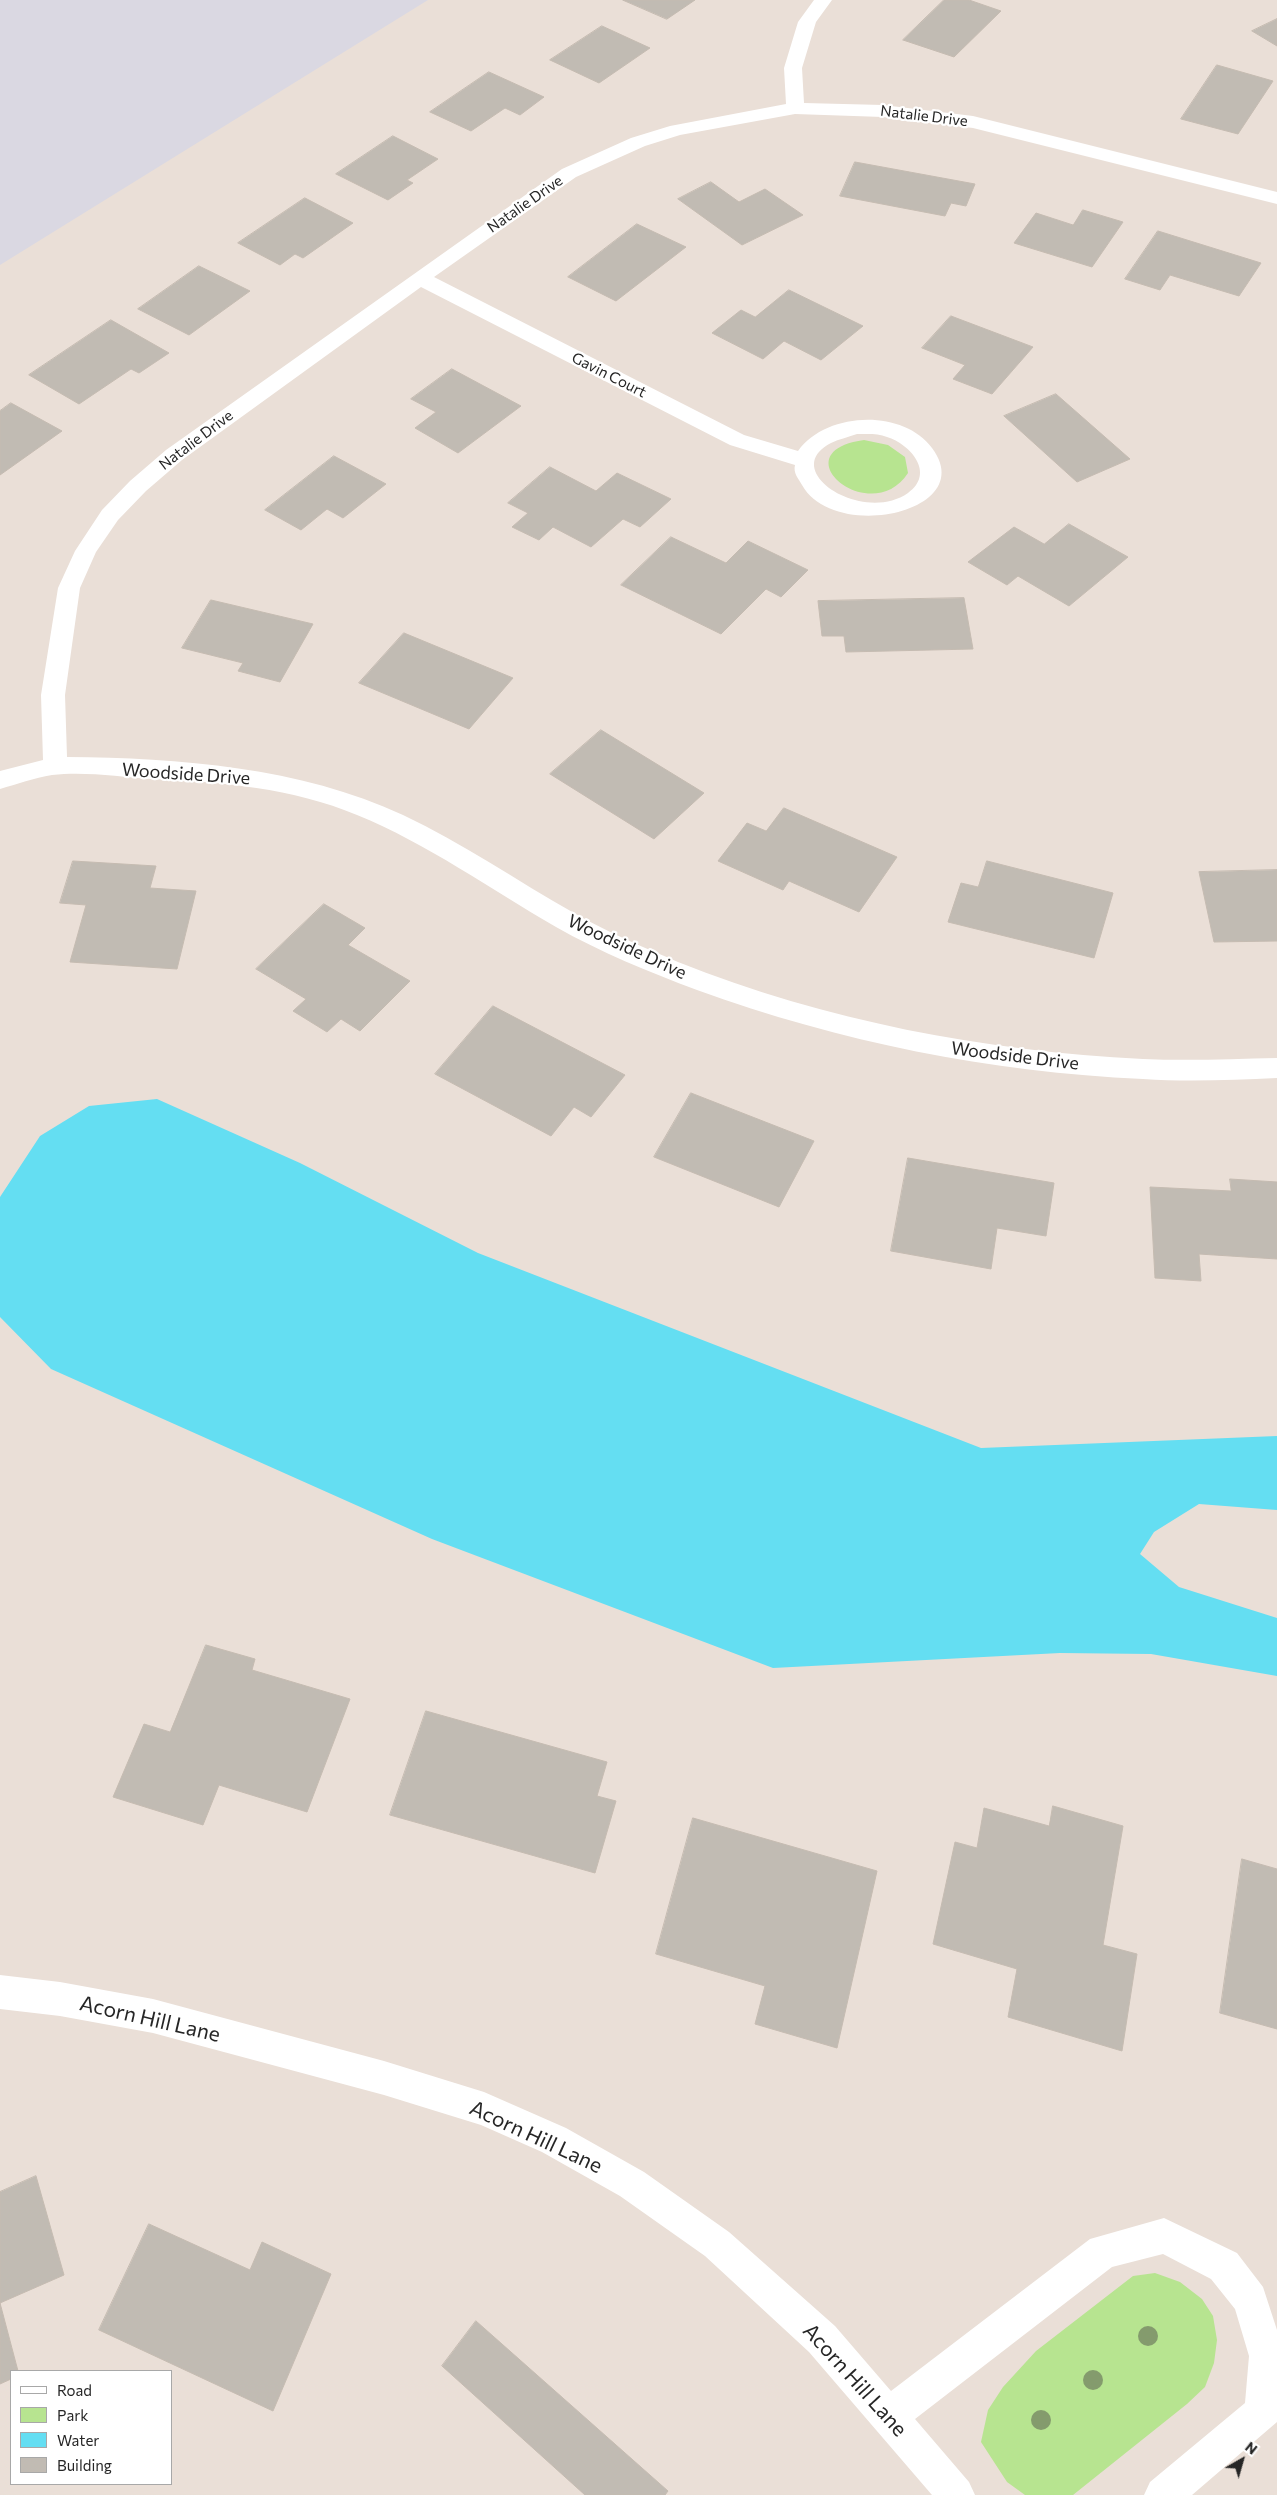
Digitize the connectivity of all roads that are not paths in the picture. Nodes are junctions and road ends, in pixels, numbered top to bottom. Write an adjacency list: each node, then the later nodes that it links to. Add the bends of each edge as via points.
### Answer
1 (823, 0): 2 (street, via 807,22 792,68)
2 (795, 108): 3 (street, Natalie Drive, via 883,111 973,122); 4 (street, Natalie Drive, via 678,130 599,158 534,196)
3 (1277, 198)
4 (420, 278): 5 (street, Gavin Court, via 737,440); 6 (street, Natalie Drive, via 174,455 110,515 86,551 69,588 53,695)
5 (803, 460): 5 (street, via 809,448 829,434 855,427 875,427 894,431 923,450 930,462 931,476 926,488 915,499 880,510 860,510 840,506 811,487 804,474)
6 (56, 766): 7 (street, Woodside Drive); 8 (street, Woodside Drive, via 244,776 347,802 426,836 570,922 622,948 704,982 817,1019 926,1044 1031,1060 1144,1069)
7 (0, 780)
8 (1277, 1068)
9 (0, 1992): 10 (street, Acorn Hill Lane, via 60,1999 172,2021 484,2109 554,2140 632,2184 717,2244 822,2339)
10 (888, 2416): 11 (street, Acorn Hill Lane); 12 (street, via 1103,2252 1164,2236 1224,2266 1250,2300 1267,2356 1263,2412)
11 (956, 2495)
12 (1164, 2495)

